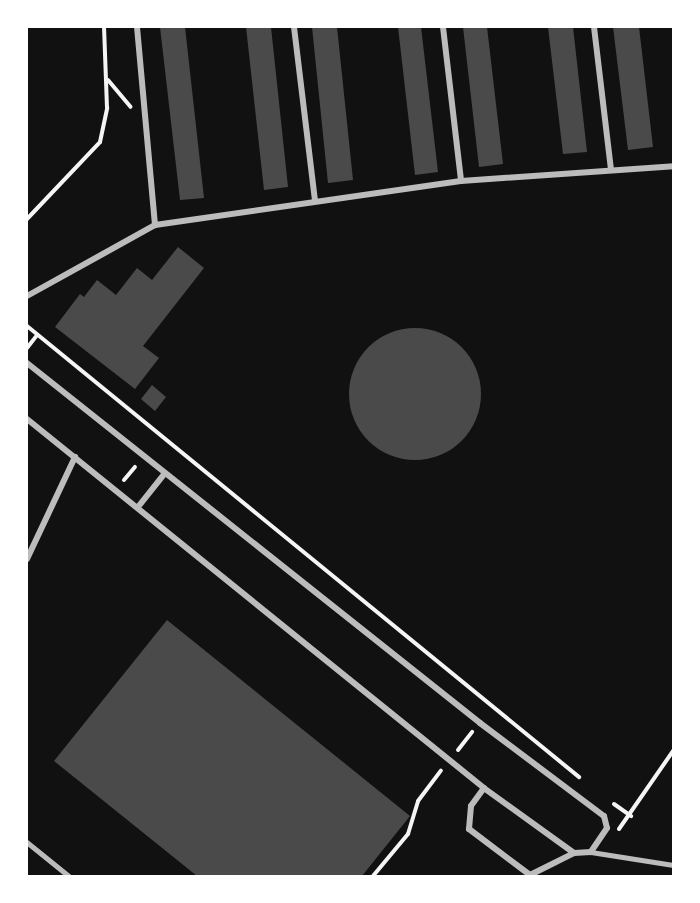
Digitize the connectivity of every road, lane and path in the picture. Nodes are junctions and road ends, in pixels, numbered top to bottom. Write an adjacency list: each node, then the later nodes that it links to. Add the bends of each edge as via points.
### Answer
1 (104, 27): 6 (path)
2 (137, 27): 7 (street)
3 (294, 27): 11 (street)
4 (443, 27): 10 (street)
5 (594, 27): 9 (street)
6 (108, 80): 7 (path); 12 (path, via 107,108 99,142)
7 (145, 123): 13 (street)
8 (673, 166): 9 (street)
9 (611, 169): 10 (street)
10 (460, 181): 11 (street)
11 (315, 200): 13 (street)
12 (27, 219)
13 (155, 225): 14 (street)
14 (27, 296)
15 (27, 326): 16 (path)
16 (37, 335): 17 (path); 30 (path)
17 (27, 348)
18 (27, 363): 22 (street)
19 (27, 419): 20 (street)
20 (75, 457): 24 (street); 25 (street)
21 (139, 461): 23 (path)
22 (165, 473): 24 (street); 35 (street, via 604,816 608,828)
23 (124, 480)
24 (138, 507): 31 (street)
25 (27, 559)
26 (472, 732): 28 (path)
27 (673, 751): 33 (path)
28 (456, 753)
29 (442, 770): 39 (path, via 418,801 408,834)
30 (582, 779)
31 (484, 788): 36 (street); 36 (street, via 471,806 469,829 530,875)
32 (609, 801): 33 (path)
33 (631, 816): 35 (path)
34 (27, 842): 38 (lane)
35 (591, 852): 36 (street); 37 (lane)
36 (574, 853)
37 (673, 865)
38 (69, 876)
39 (373, 876)

